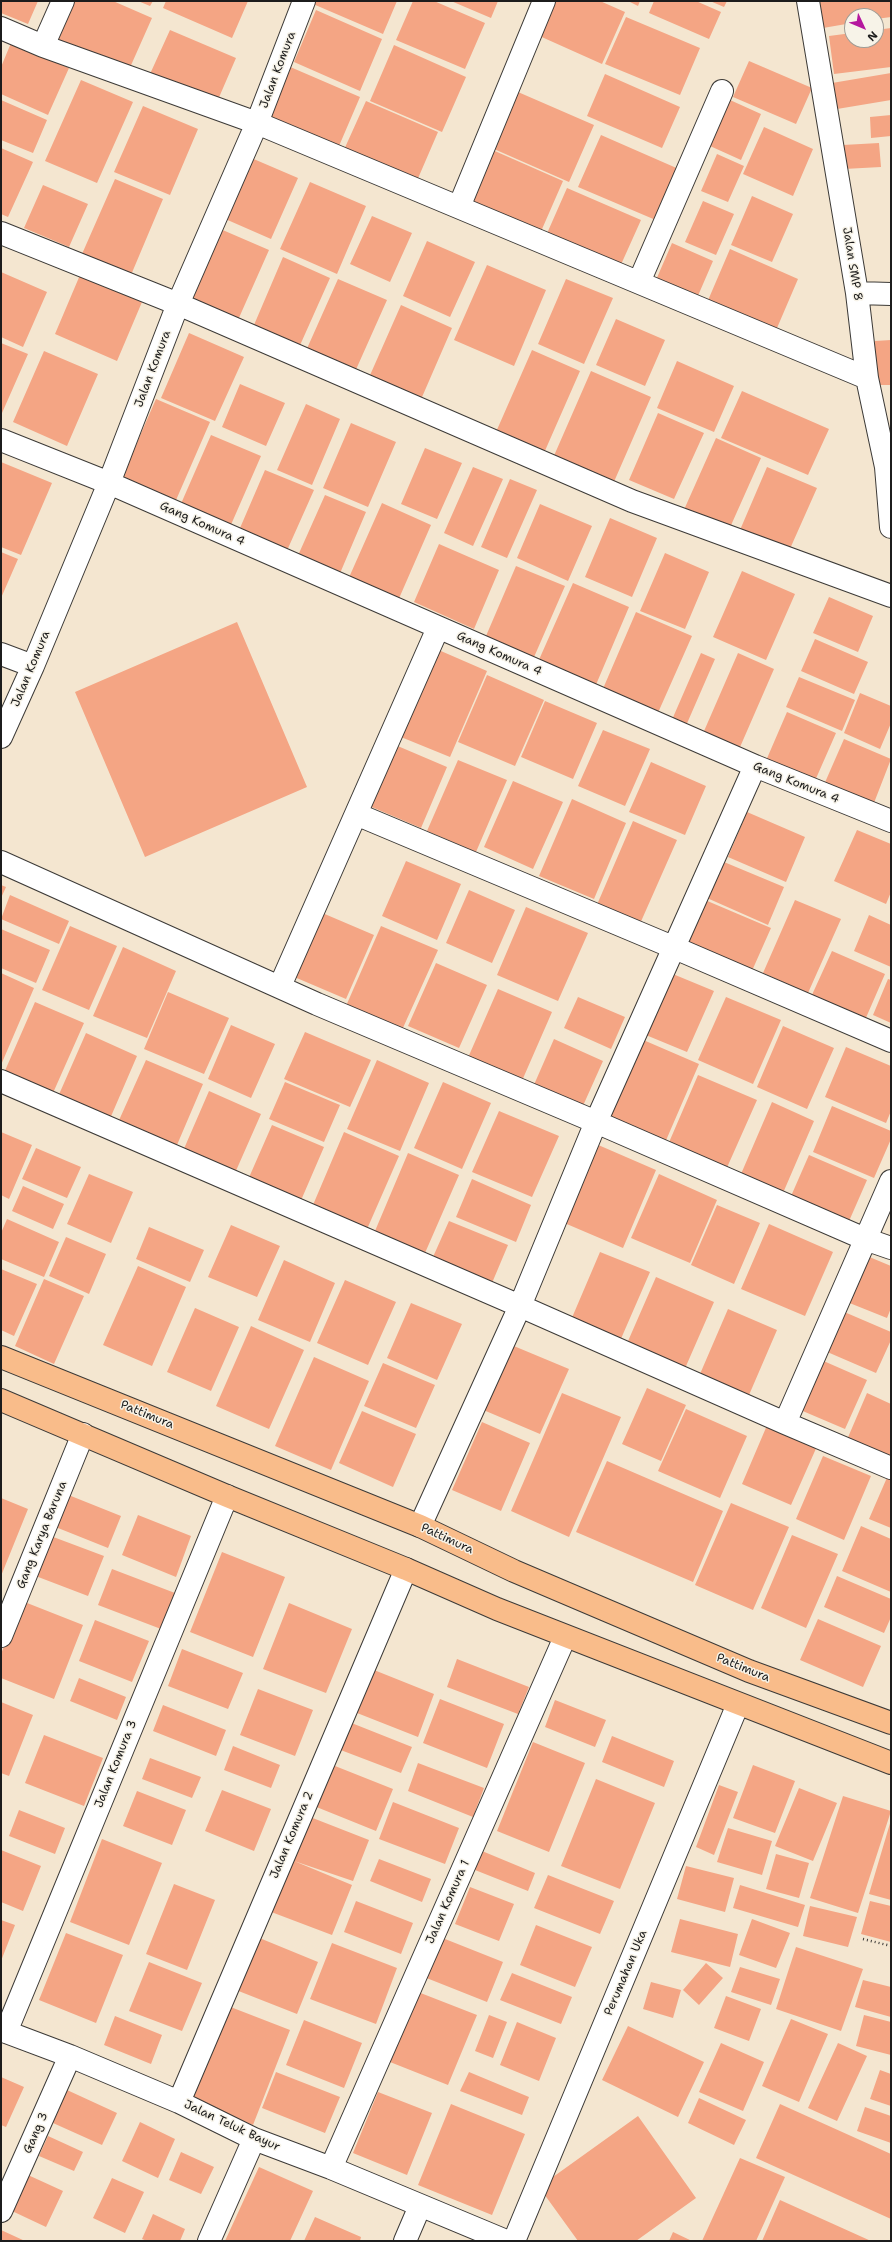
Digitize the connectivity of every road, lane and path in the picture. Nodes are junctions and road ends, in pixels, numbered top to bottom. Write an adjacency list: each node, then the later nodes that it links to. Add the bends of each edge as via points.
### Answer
1 (63, 1): 6 (street)
2 (304, 1): 8 (street, Jalan Komura)
3 (544, 1): 9 (street)
4 (808, 1): 12 (street, Jalan SMP 8)
5 (1, 28): 6 (street)
6 (43, 46): 8 (street)
7 (722, 91): 11 (street)
8 (257, 123): 9 (street); 14 (street, Jalan Komura)
9 (459, 207): 11 (street)
10 (1, 233): 14 (street)
11 (639, 282): 15 (street)
12 (856, 293): 13 (street); 15 (street, Jalan SMP 8)
13 (891, 294)
14 (178, 304): 18 (street, Jalan Komura); 20 (street, via 632,501)
15 (867, 378): 17 (street, Jalan SMP 8)
16 (1, 440): 18 (street, Gang Komura 4)
17 (888, 467): 19 (street, Jalan SMP 8)
18 (109, 483): 21 (street, Gang Komura 4); 23 (street, Jalan Komura)
19 (891, 527)
20 (891, 596)
21 (438, 628): 25 (street, Gang Komura 4); 26 (street)
22 (1, 654): 23 (street)
23 (33, 666): 24 (street, Jalan Komura)
24 (1, 737)
25 (755, 766): 27 (street, Gang Komura 4); 29 (street)
26 (356, 814): 29 (street); 30 (street)
27 (891, 821)
28 (1, 862): 30 (street)
29 (675, 948): 31 (street); 33 (street)
30 (280, 986): 33 (street)
31 (891, 1041)
32 (1, 1081): 37 (street)
33 (596, 1122): 35 (street); 37 (street)
34 (891, 1181): 35 (street)
35 (866, 1239): 36 (street); 40 (street)
36 (891, 1248)
37 (520, 1306): 40 (street); 44 (street)
38 (1, 1357): 44 (main road, Pattimura)
39 (1, 1400): 41 (main road)
40 (785, 1423): 42 (street)
41 (83, 1434): 43 (main road); 46 (street, Gang Karya Baruna)
42 (891, 1468)
43 (227, 1496): 45 (main road); 53 (street, Jalan Komura 3)
44 (420, 1526): 49 (main road, Pattimura, via 521,1574 748,1671)
45 (406, 1569): 47 (main road); 55 (street, Jalan Komura 2)
46 (1, 1636)
47 (566, 1636): 48 (main road); 57 (street, Jalan Komura 1)
48 (738, 1704): 50 (main road); 63 (street, Perumahan Uka)
49 (891, 1723)
50 (891, 1763)
51 (863, 1939): 52 (path)
52 (891, 1946)
53 (3, 2031): 54 (street, Jalan Teluk Bayur)
54 (70, 2056): 55 (street, Jalan Teluk Bayur); 59 (street, Gang 3)
55 (178, 2102): 56 (street, Jalan Teluk Bayur)
56 (254, 2139): 57 (street, Jalan Teluk Bayur); 60 (street)
57 (331, 2168): 58 (street, Jalan Teluk Bayur)
58 (420, 2206): 61 (street); 62 (street, Jalan Teluk Bayur)
59 (1, 2211)
60 (209, 2241)
61 (406, 2241)
62 (506, 2241)
63 (514, 2241)

